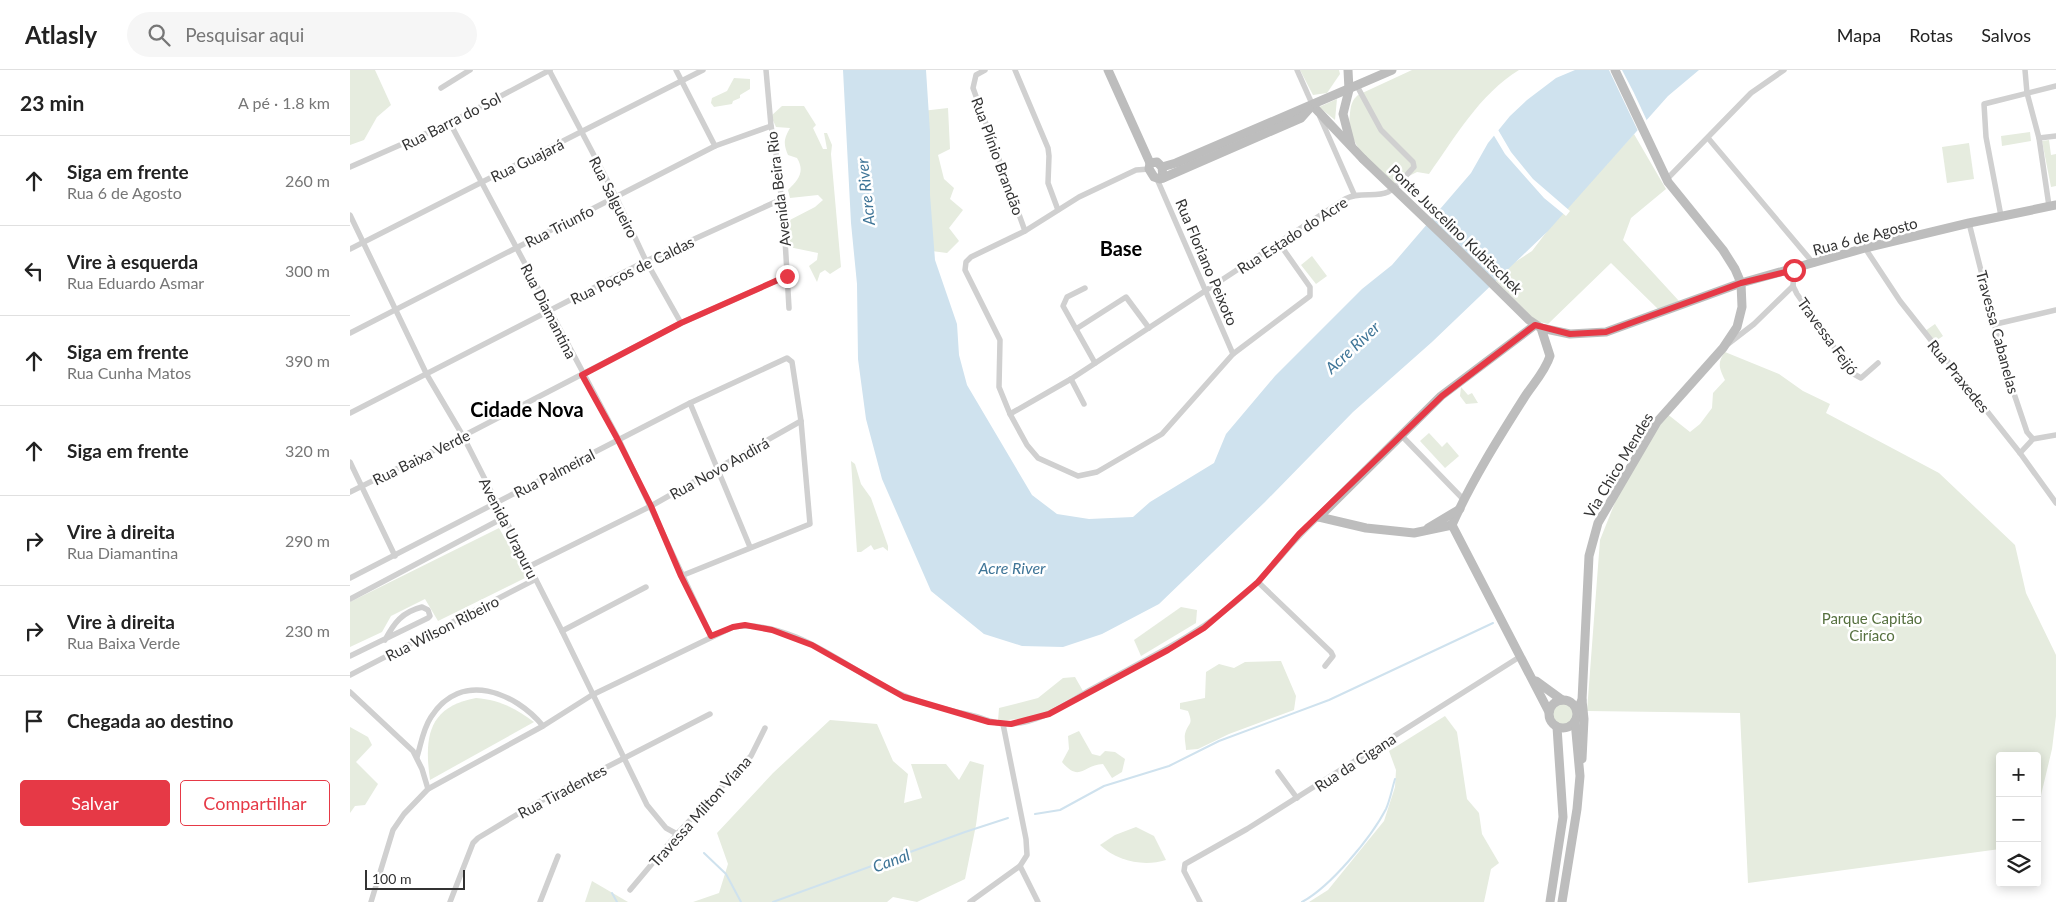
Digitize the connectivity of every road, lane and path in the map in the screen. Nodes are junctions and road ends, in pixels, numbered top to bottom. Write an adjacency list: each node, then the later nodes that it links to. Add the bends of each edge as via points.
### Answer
1 (470, 70): 17 (street)
2 (549, 70): 22 (street, Rua Barra do Sol); 24 (street, Rua Salgueiro)
3 (676, 70): 15 (street)
4 (703, 70): 15 (street, Rua Guajará)
5 (766, 70): 23 (street, Avenida Beira Rio)
6 (985, 70): 44 (street, Rua Plínio Brandão, via 976,75 973,88)
7 (1015, 70): 40 (street, via 1048,148 1048,183)
8 (1108, 70): 30 (main road, Rua Floriano Peixoto)
9 (1298, 70): 20 (street)
10 (1348, 70): 18 (main road)
11 (1392, 70): 18 (main road)
12 (1615, 70): 34 (main road)
13 (1784, 70): 26 (street, via 1751,94)
14 (2024, 70): 19 (street)
15 (681, 81): 24 (street, Rua Guajará); 29 (street)
16 (2056, 86): 19 (street)
17 (441, 88)
18 (1353, 88): 20 (main road); 28 (main road, via 1343,114); 36 (street, Rua Estado do Acre, via 1381,130 1414,165 1388,192)
19 (2027, 93): 27 (street); 42 (street, via 1984,104 1986,137)
20 (1313, 106): 21 (main road, Ponte Juscelino Kubitschek); 31 (main road); 33 (main road, via 1301,118)
21 (1320, 115): 28 (main road, Ponte Juscelino Kubitschek); 36 (street)
22 (450, 123): 32 (street, Rua Barra do Sol); 35 (street, Rua Diamantina)
23 (770, 126): 29 (street, Rua Triunfo); 38 (street, Avenida Beira Rio)
24 (582, 133): 35 (street, Rua Guajará); 37 (street, Rua Salgueiro)
25 (2056, 136): 27 (street)
26 (1708, 138): 34 (street); 51 (street)
27 (2039, 138): 39 (street)
28 (1351, 145): 63 (main road, Ponte Juscelino Kubitschek, bridge)
29 (715, 146): 37 (street, Rua Triunfo)
30 (1149, 166): 31 (main road, via 1157,162); 33 (main road, Rua Floriano Peixoto); 40 (street, via 1079,197)
31 (1162, 166): 33 (main road, Rua Floriano Peixoto)
32 (350, 167)
33 (1160, 178): 57 (street, Rua Floriano Peixoto)
34 (1666, 178): 54 (main road, via 1723,250)
35 (481, 182): 45 (street, Rua Guajará); 47 (street, Rua Diamantina)
36 (1354, 194): 46 (street, Rua Estado do Acre)
37 (616, 197): 47 (street, Rua Triunfo); 50 (street, Rua Salgueiro)
38 (782, 200): 50 (street, Rua Poços de Caldas); 53 (street, Avenida Beira Rio)
39 (2052, 205): 42 (main road, Rua 6 de Agosto)
40 (1058, 210): 44 (street)
41 (350, 215): 45 (street, Avenida Urapuru)
42 (2001, 216): 43 (main road, Rua 6 de Agosto)
43 (1969, 222): 48 (main road, Rua 6 de Agosto); 64 (street, Travessa Cabanelas)
44 (1025, 231): 78 (street, via 971,257 965,270 1000,340 999,387)
45 (363, 243): 49 (street, Rua Guajará); 58 (street, Avenida Urapuru)
46 (1278, 243): 57 (street, Rua Estado do Acre); 69 (street, via 1311,290 1308,299)
47 (516, 248): 58 (street, Rua Triunfo); 61 (street, Rua Diamantina)
48 (1865, 248): 51 (main road, Rua 6 de Agosto); 85 (street, Rua Praxedes, via 1900,301)
49 (350, 249)
50 (646, 261): 61 (street, Rua Poços de Caldas); 62 (street, Rua Salgueiro)
51 (1814, 264): 52 (main road, Rua 6 de Agosto)
52 (1794, 270): 54 (main road, Rua 6 de Agosto); 55 (street, Travessa Feijó)
53 (787, 276): 59 (street, Avenida Beira Rio); 62 (street, Rua Baixa Verde)
54 (1741, 283): 63 (main road, Rua 6 de Agosto, via 1606,332 1570,334); 68 (main road, Via Chico Mendes, via 1741,318)
55 (1793, 286): 68 (street, via 1754,324); 70 (street, Travessa Feijó, via 1853,374 1861,378)
56 (1085, 288): 66 (street, via 1064,301 1065,313)
57 (1205, 293): 65 (street, Rua Estado do Acre); 69 (street, Rua Floriano Peixoto)
58 (396, 308): 67 (street, Rua Triunfo); 72 (street, Avenida Urapuru)
59 (789, 308)
60 (2056, 310): 64 (street)
61 (549, 312): 72 (street, Rua Poços de Caldas); 73 (street, Rua Diamantina)
62 (681, 323): 73 (street, Rua Baixa Verde)
63 (1535, 324): 80 (main road, via 1442,396); 92 (main road, via 1549,351 1547,364)
64 (1996, 324): 84 (street, Travessa Cabanelas, via 2006,370 2027,432)
65 (1149, 328): 66 (street, via 1124,298); 71 (street, Rua Estado do Acre)
66 (1076, 329): 71 (street)
67 (350, 333)
68 (1723, 348): 115 (main road, Via Chico Mendes, via 1657,422 1598,523 1589,556)
69 (1234, 354): 78 (street, via 1162,434 1088,476 1066,472 1038,458)
70 (1878, 363)
71 (1095, 364): 74 (street, Rua Estado do Acre)
72 (427, 375): 77 (street, Rua Poços de Caldas); 81 (street, Avenida Urapuru)
73 (582, 375): 81 (street, Rua Baixa Verde); 83 (street, Rua Diamantina)
74 (1071, 380): 76 (street); 78 (street, Rua Estado do Acre)
75 (690, 404): 79 (street, Rua Palmeiral, via 787,358 792,362); 83 (street, Rua Palmeiral); 87 (street)
76 (1084, 404)
77 (350, 413)
78 (1010, 414)
79 (801, 422): 87 (street, Rua Novo Andirá); 98 (street, via 810,524)
80 (1401, 435): 92 (street); 94 (main road)
81 (463, 436): 88 (street, Rua Baixa Verde); 90 (street, Avenida Urapuru)
82 (2056, 436): 84 (street)
83 (618, 440): 90 (street, Rua Palmeiral); 93 (street, Rua Diamantina)
84 (2033, 440): 85 (street)
85 (2020, 453): 91 (street, Rua Praxedes)
86 (350, 462): 88 (street)
87 (718, 468): 93 (street, Rua Novo Andirá); 98 (street)
88 (362, 486): 89 (street, Rua Baixa Verde); 99 (street)
89 (350, 492)
90 (496, 503): 95 (street, Avenida Urapuru); 99 (street, Rua Palmeiral)
91 (2056, 503)
92 (1462, 504): 96 (main road); 97 (main road)
93 (651, 506): 100 (street, Rua Novo Andirá); 101 (street, Rua Diamantina)
94 (1319, 517): 97 (main road, via 1366,528); 104 (street, via 1299,534)
95 (503, 518): 100 (street, Avenida Urapuru); 106 (street)
96 (1452, 525): 97 (main road); 111 (main road)
97 (1420, 532)
98 (750, 547): 101 (street)
99 (394, 556): 102 (street, Rua Palmeiral)
100 (528, 567): 103 (street, Avenida Urapuru)
101 (681, 576): 108 (street, Rua Diamantina)
102 (350, 578)
103 (534, 580): 107 (street, Avenida Urapuru); 113 (street, Rua Wilson Ribeiro)
104 (1258, 582): 112 (street, via 1331,652 1333,656); 124 (street, via 1204,628 1168,650 1049,714 1021,723)
105 (646, 587): 107 (street)
106 (350, 599)
107 (562, 630): 117 (street, Avenida Urapuru)
108 (711, 636): 117 (street); 124 (street, via 745,625 772,630 812,645 904,697)
109 (385, 640): 109 (street, Rua Wilson Ribeiro, via 405,613 422,607 428,610 428,618); 110 (street, Rua Wilson Ribeiro)
110 (350, 656)
111 (1522, 656): 114 (main road); 133 (street, Rua da Cigana)
112 (1325, 666)
113 (350, 675)
114 (1532, 677): 118 (main road); 121 (main road)
115 (1582, 687): 118 (main road, via 1574,698); 119 (main road, Via Chico Mendes)
116 (350, 692): 128 (street)
117 (592, 695): 125 (street); 129 (street, Avenida Urapuru)
118 (1564, 700): 120 (main road); 121 (main road, via 1552,704)
119 (1582, 700): 120 (main road, Via Chico Mendes); 131 (main road)
120 (1577, 710): 123 (main road)
121 (1549, 712): 126 (main road)
122 (710, 714): 129 (street, Rua Tiradentes)
123 (1575, 721): 126 (main road, via 1568,727); 131 (main road)
124 (1003, 724): 136 (street, via 1027,845 1027,855)
125 (543, 726): 128 (street, via 528,709 504,695 486,690 460,693 432,715); 132 (street)
126 (1557, 727): 144 (main road, via 1563,817)
127 (765, 728): 134 (street, Travessa Milton Viana, via 752,756)
128 (417, 757): 132 (street)
129 (623, 759): 134 (street, Avenida Urapuru, via 653,815); 139 (street, Rua Tiradentes, via 531,806 478,838 473,843)
130 (1278, 772): 133 (street)
131 (1580, 776): 145 (main road)
132 (428, 789): 138 (street, via 393,830)
133 (1297, 798): 143 (street, Rua da Cigana, via 1185,864 1184,871)
134 (677, 834): 137 (street, Travessa Milton Viana)
135 (558, 856): 140 (street)
136 (1020, 866): 141 (street); 142 (street)
137 (630, 890)
138 (371, 902)
139 (450, 902)
140 (540, 902)
141 (970, 902)
142 (1038, 902)
143 (1200, 902)
144 (1550, 902)
145 (1562, 902)

